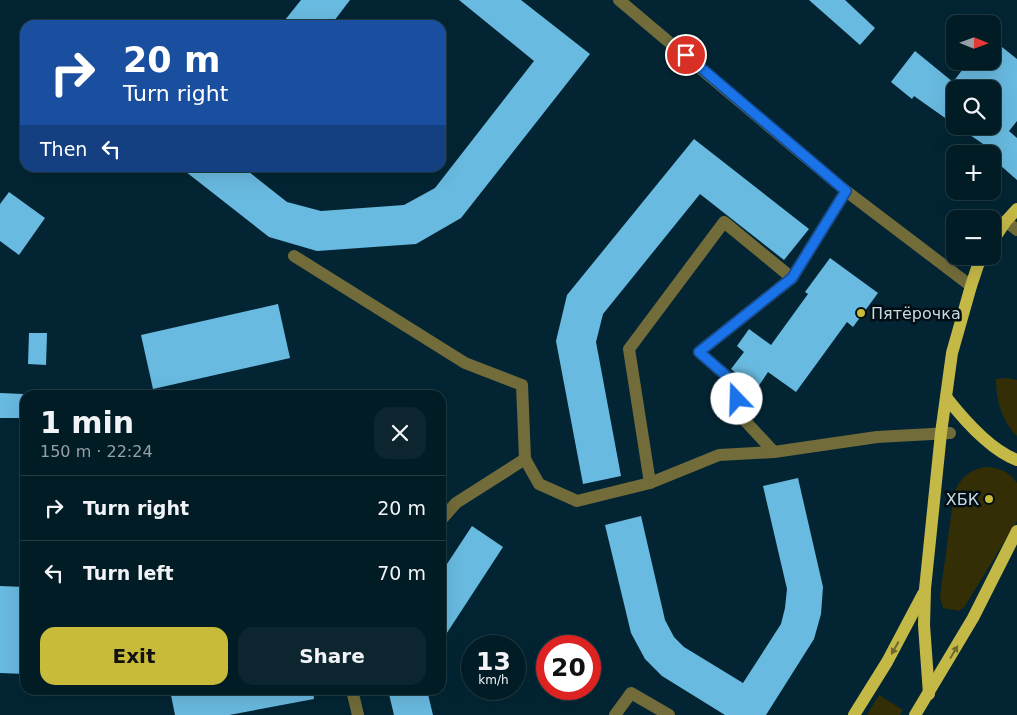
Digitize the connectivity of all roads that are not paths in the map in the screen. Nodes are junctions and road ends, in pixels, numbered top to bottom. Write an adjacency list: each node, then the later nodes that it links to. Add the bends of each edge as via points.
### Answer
1 (619, 0): 2 (street)
2 (846, 191): 9 (street); 10 (street)
3 (1017, 209): 4 (main road)
4 (1006, 221): 5 (main road); 6 (street)
5 (1001, 228)
6 (1017, 230)
7 (294, 256): 15 (street, via 465,364 522,385)
8 (978, 265): 10 (main road)
9 (792, 278): 13 (street, via 699,352 738,386 736,411); 16 (street, via 724,222 629,349)
10 (971, 286): 11 (main road, via 952,352)
11 (946, 397): 12 (main road); 14 (main road, via 974,429)
12 (941, 433): 13 (street, via 950,433 877,437); 19 (main road)
13 (774, 452): 16 (street, via 719,456)
14 (1012, 458)
15 (525, 459): 16 (street, via 539,484 577,501); 17 (street, via 456,503)
16 (650, 483)
17 (446, 514)
18 (1017, 531): 20 (main road, one-way to 18, via 973,618)
19 (925, 589): 20 (main road); 25 (main road, one-way to 25, via 887,662)
20 (929, 694): 26 (main road)
21 (353, 695): 22 (street)
22 (358, 715)
23 (615, 715): 24 (street, via 631,693)
24 (669, 715)
25 (854, 715)
26 (916, 715)

